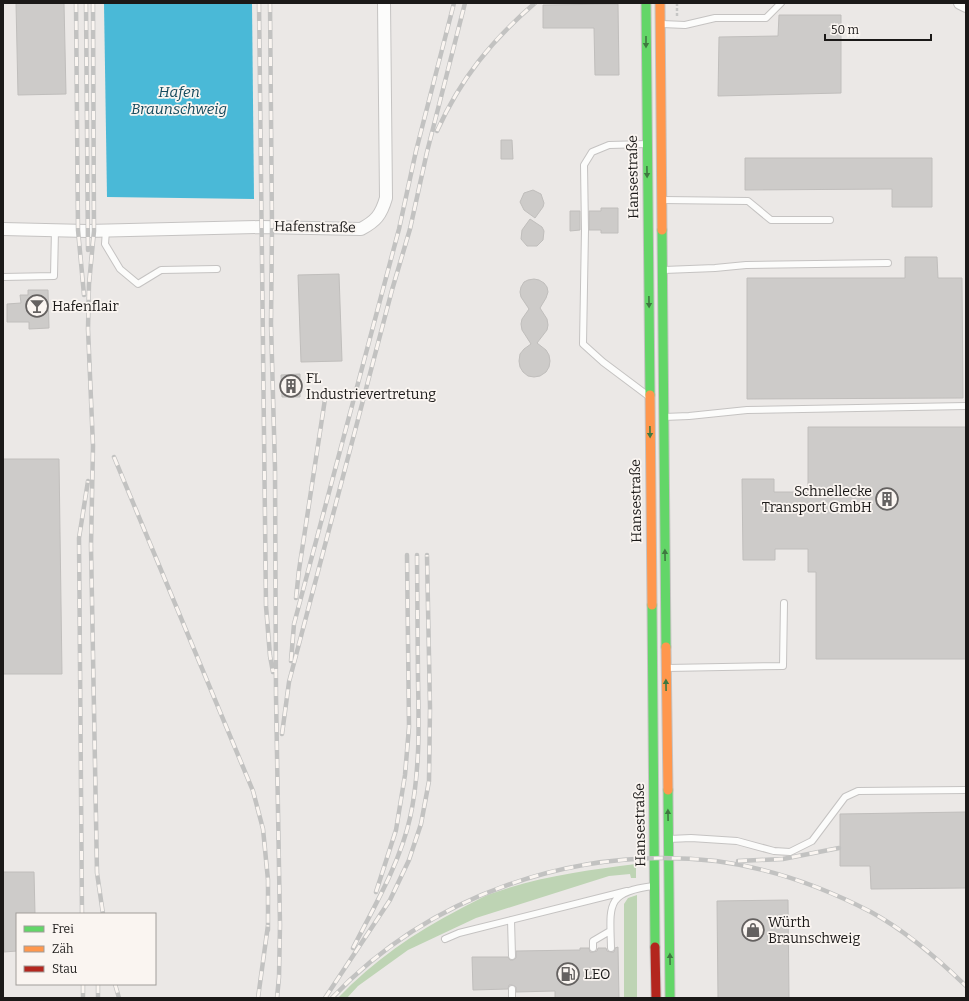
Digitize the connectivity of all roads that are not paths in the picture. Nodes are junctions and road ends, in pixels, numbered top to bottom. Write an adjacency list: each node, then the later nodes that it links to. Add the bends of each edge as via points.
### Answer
1 (384, 3): 15 (street, Hafenstraße, via 386,198 382,212 372,223 361,229 261,227)
2 (646, 3): 7 (main road, Hansestraße)
3 (660, 3): 8 (main road, Hansestraße)
4 (781, 3): 8 (lane, via 766,18 716,18 686,25)
5 (960, 3): 6 (street)
6 (966, 6)
7 (646, 23): 8 (lane); 9 (main road, Hansestraße, one-way to 9)
8 (660, 24): 11 (main road, Hansestraße)
9 (647, 144): 10 (main road, Hansestraße, one-way to 10); 21 (lane, via 610,145 592,152 584,165 583,344)
10 (648, 200): 11 (lane); 19 (main road, Hansestraße)
11 (662, 200): 12 (lane, via 748,201 771,220); 18 (main road, Hansestraße)
12 (830, 220)
13 (3, 229): 14 (street, Hafenstraße)
14 (55, 230): 15 (street, Hafenstraße); 20 (lane, via 54,276)
15 (106, 230): 17 (lane, via 105,244 120,269 138,284 161,270)
16 (888, 263): 18 (lane, via 746,265)
17 (217, 269)
18 (663, 270): 19 (lane); 24 (main road, Hansestraße)
19 (648, 271): 21 (main road, Hansestraße, one-way to 21)
20 (3, 277)
21 (649, 396): 23 (main road, Hansestraße)
22 (966, 406): 24 (lane, via 747,410)
23 (650, 417): 24 (lane); 27 (main road, Hansestraße, one-way to 27)
24 (664, 417): 26 (main road, Hansestraße, one-way to 24)
25 (784, 603): 26 (lane, via 783,666)
26 (666, 668): 27 (lane); 30 (main road, Hansestraße, one-way to 26)
27 (652, 669): 29 (main road, Hansestraße)
28 (966, 790): 30 (lane, via 858,791 845,797 812,841 790,852 774,851 737,841)
29 (655, 838): 30 (lane); 31 (main road, Hansestraße)
30 (668, 839): 42 (main road, Hansestraße, one-way to 30)
31 (655, 886): 32 (lane); 41 (main road, Hansestraße)
32 (627, 891): 33 (lane); 34 (lane, via 616,898 610,912)
33 (511, 920): 35 (lane); 38 (lane)
34 (610, 931): 36 (lane, via 593,941); 37 (lane)
35 (445, 939)
36 (593, 948)
37 (611, 948)
38 (512, 956)
39 (512, 989): 40 (lane)
40 (512, 998)
41 (656, 998)
42 (670, 998)

